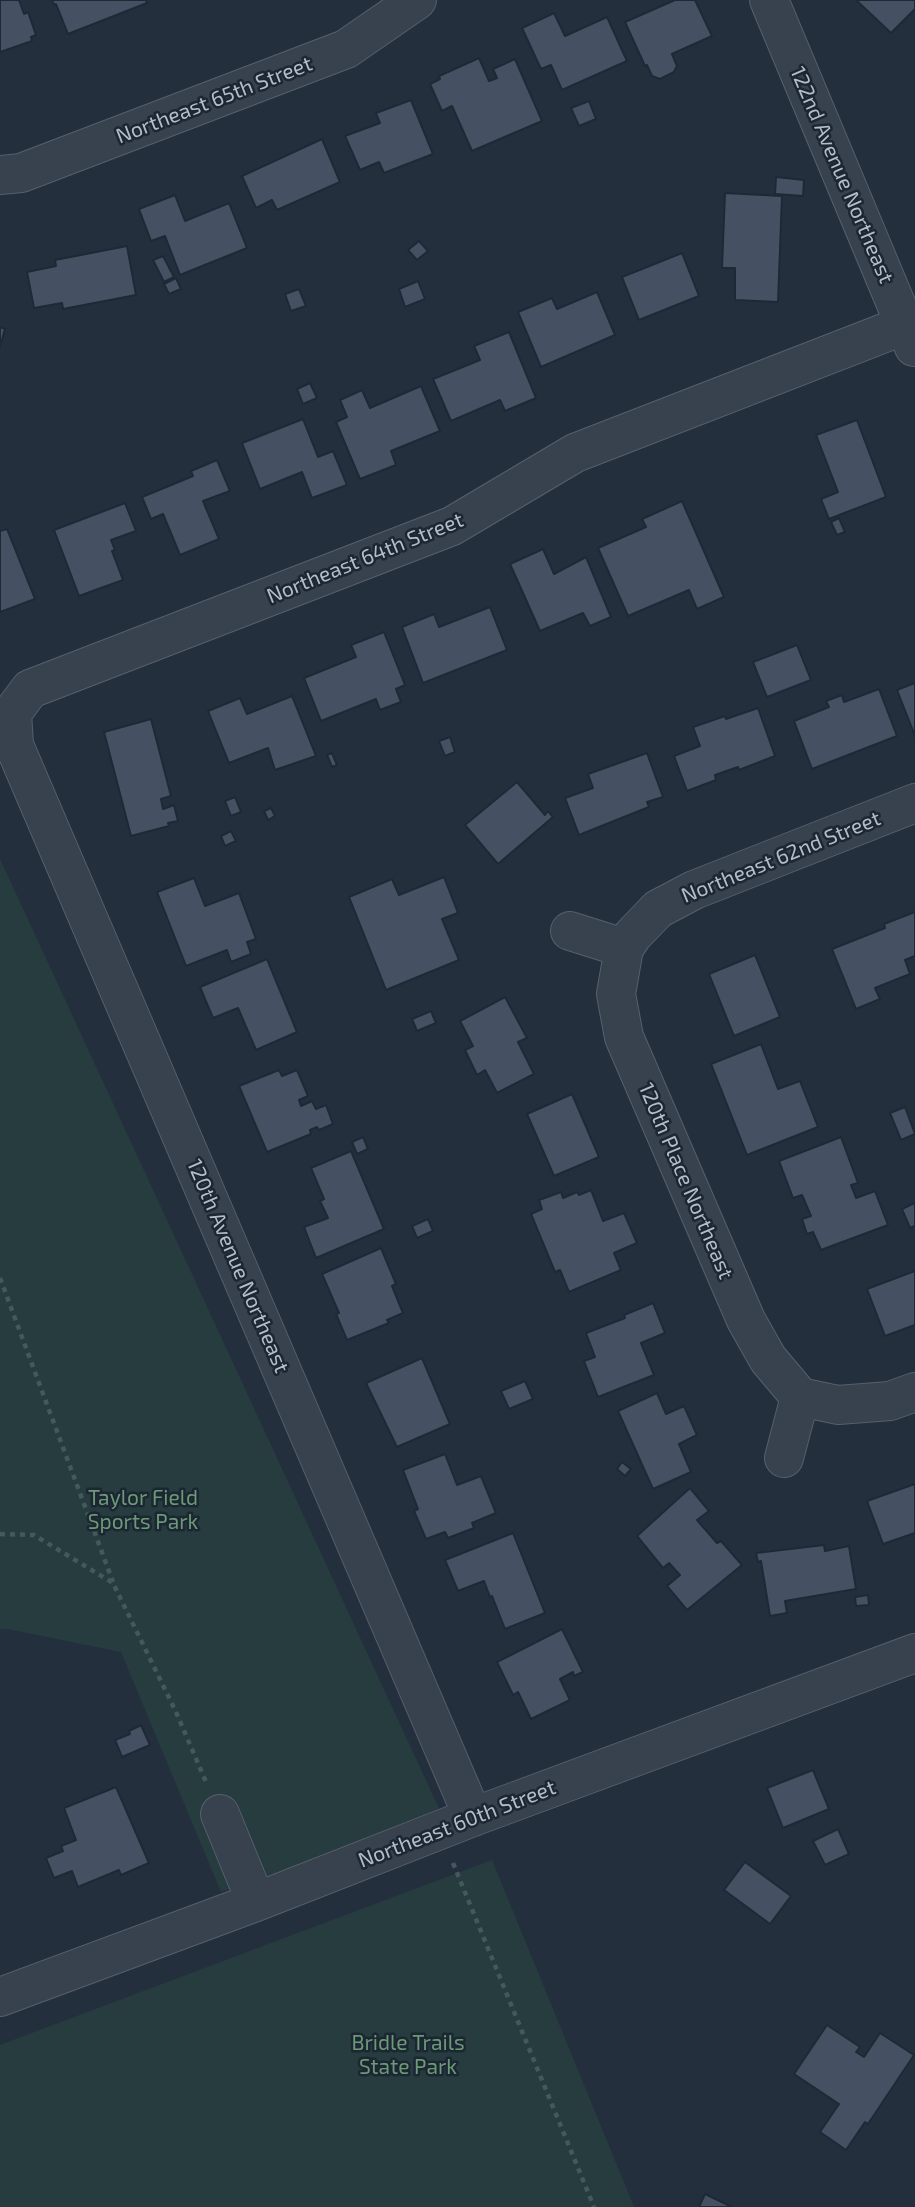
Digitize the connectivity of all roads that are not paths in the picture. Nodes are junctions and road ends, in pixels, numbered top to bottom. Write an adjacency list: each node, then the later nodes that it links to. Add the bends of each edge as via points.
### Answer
1 (417, 0): 3 (street, Northeast 65th Street, via 346,49 21,173)
2 (769, 0): 4 (street, 122nd Avenue Northeast)
3 (0, 175)
4 (912, 332): 5 (street, Northeast 64th Street, via 575,453 452,526 30,689)
5 (12, 713): 14 (street, 120th Avenue Northeast, via 14,745)
6 (915, 803): 8 (street, Northeast 62nd Street, via 694,890 658,909)
7 (570, 932): 8 (street)
8 (624, 948): 10 (street, 120th Place Northeast, via 616,994 624,1037 746,1320 768,1359)
9 (915, 1392): 10 (street, via 890,1401 838,1405)
10 (800, 1397): 11 (street)
11 (784, 1458)
12 (915, 1653): 14 (street, Northeast 60th Street)
13 (220, 1814): 15 (street)
14 (456, 1824): 15 (street, Northeast 60th Street)
15 (256, 1902): 16 (street, Northeast 60th Street)
16 (0, 1997)

